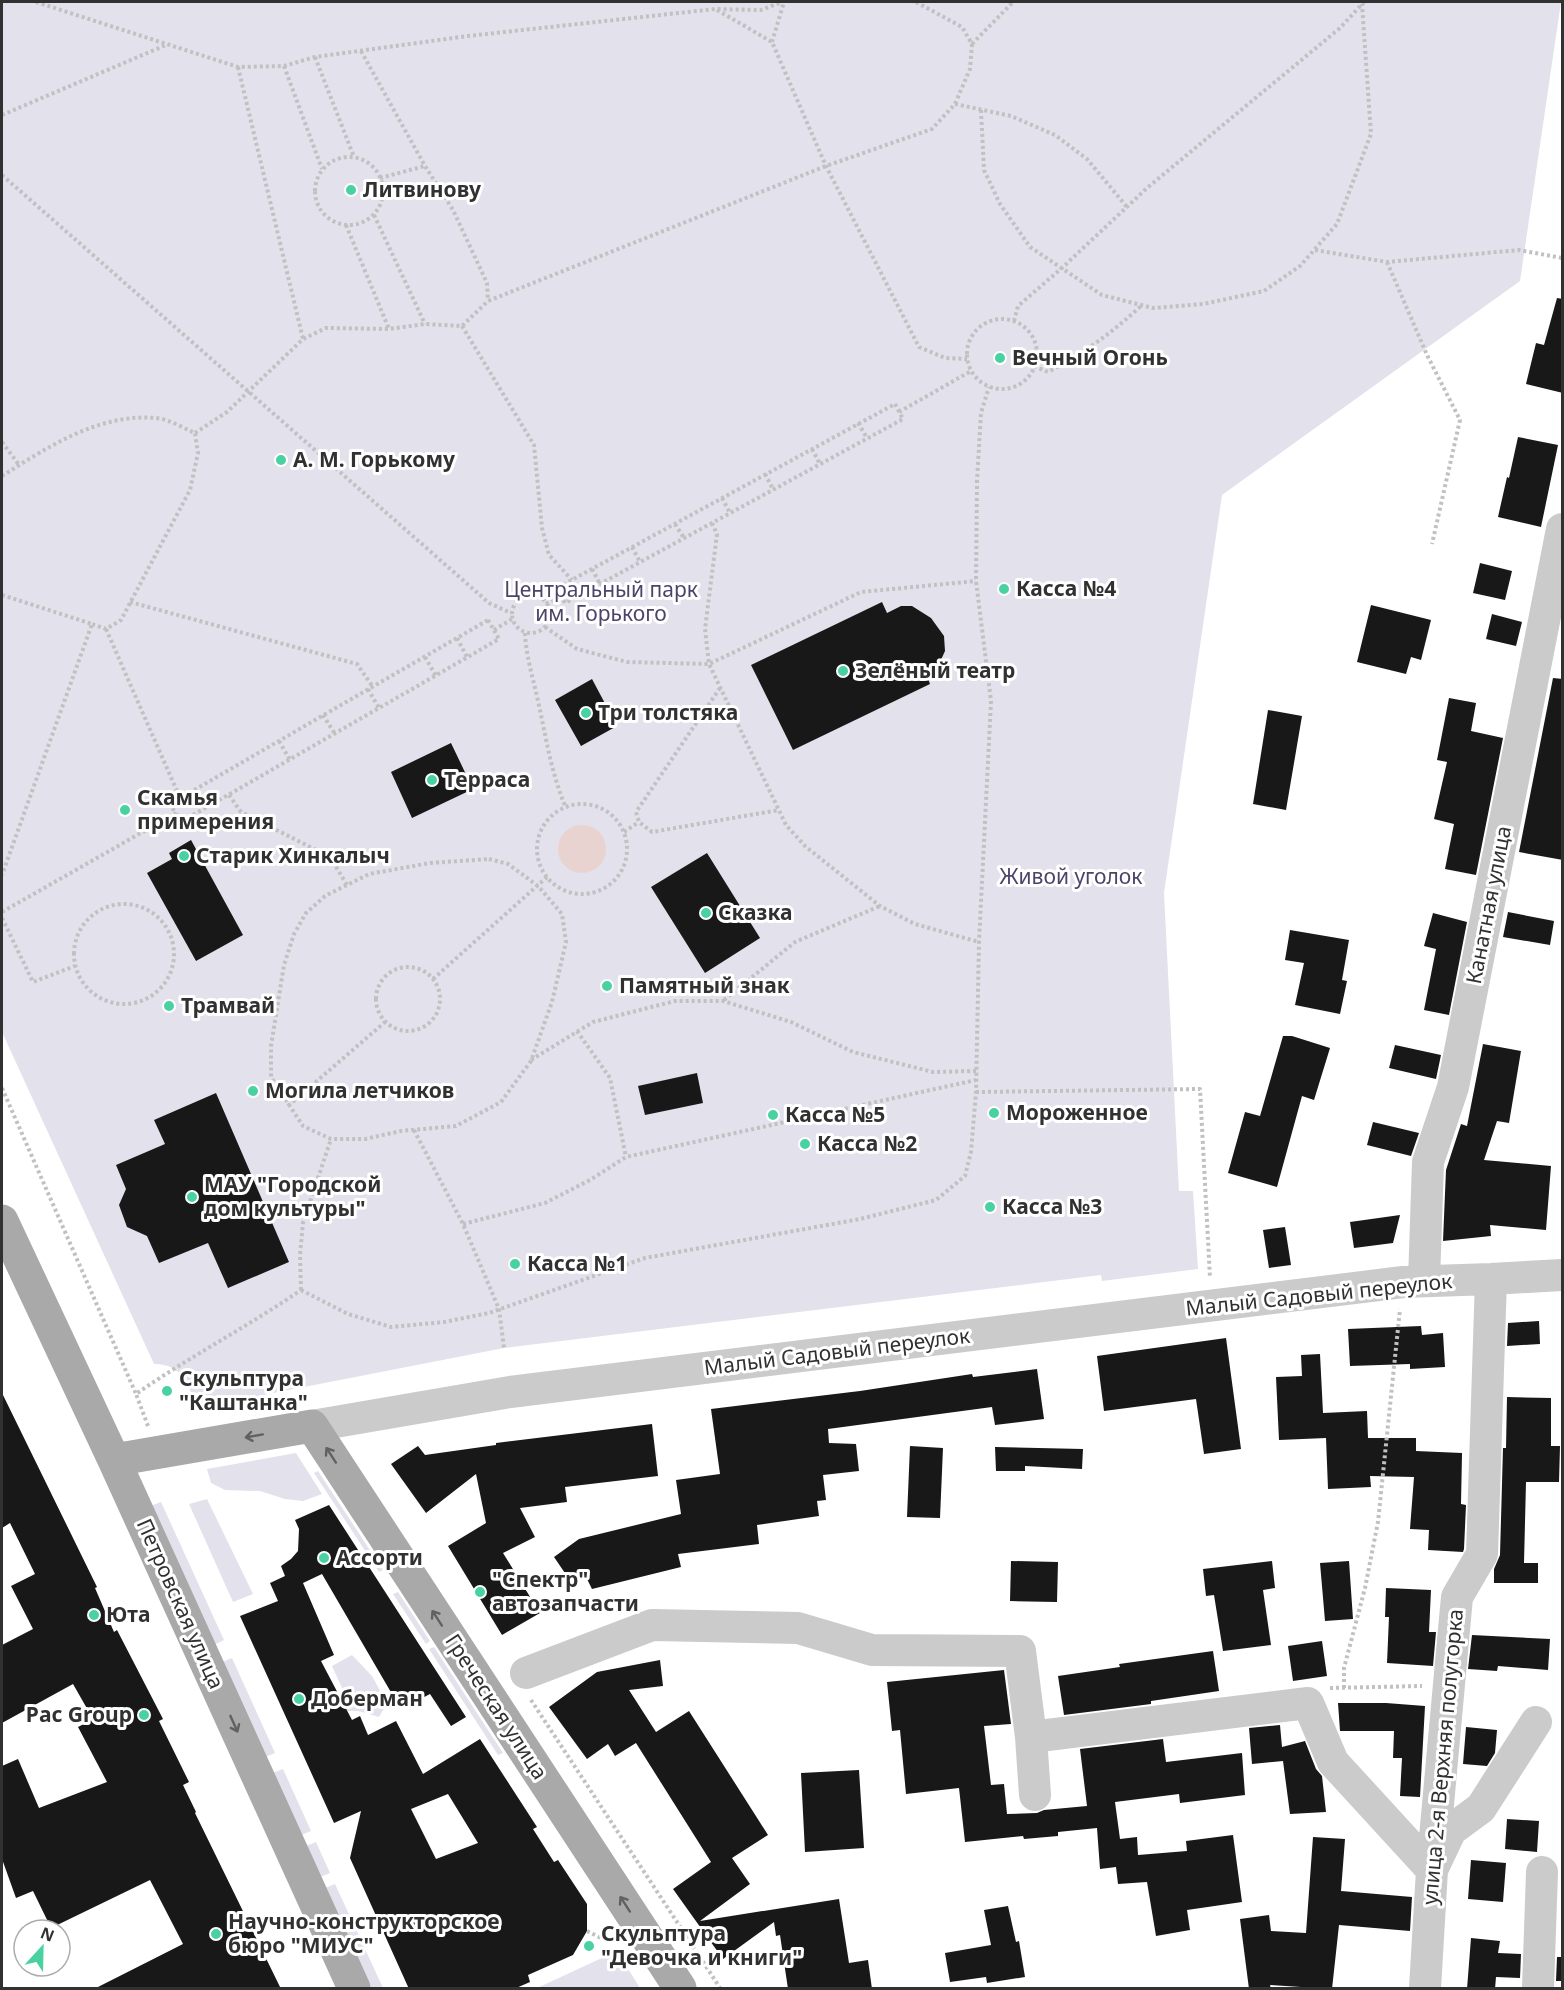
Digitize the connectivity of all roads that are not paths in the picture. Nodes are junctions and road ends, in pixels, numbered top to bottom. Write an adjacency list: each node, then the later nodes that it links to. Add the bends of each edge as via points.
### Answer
1 (1563, 529): 5 (street, Канатная улица, via 1453,1087 1428,1162)
2 (2, 1221): 7 (main road, Петровская улица)
3 (1563, 1275): 4 (street, Малый Садовый переулок)
4 (1491, 1280): 5 (street, Малый Садовый переулок); 12 (street, улица 2-я Верхняя полугорка, via 1482,1554 1457,1597)
5 (1413, 1281): 6 (street, Малый Садовый переулок, via 510,1392)
6 (312, 1426): 7 (main road, Малый Садовый переулок, one-way to 7); 15 (main road, Греческая улица, one-way to 6)
7 (114, 1460): 14 (main road, Петровская улица, one-way to 14)
8 (528, 1686): 10 (street, via 652,1624 798,1628 872,1650 1020,1651)
9 (1536, 1722): 12 (street, via 1481,1808 1450,1830)
10 (1031, 1737): 11 (street); 12 (street, via 1308,1703 1333,1762)
11 (1035, 1795)
12 (1432, 1870): 16 (street, улица 2-я Верхняя полугорка)
13 (1542, 1872): 17 (street)
14 (354, 1989)
15 (680, 1989)
16 (1425, 1989)
17 (1538, 1989)

